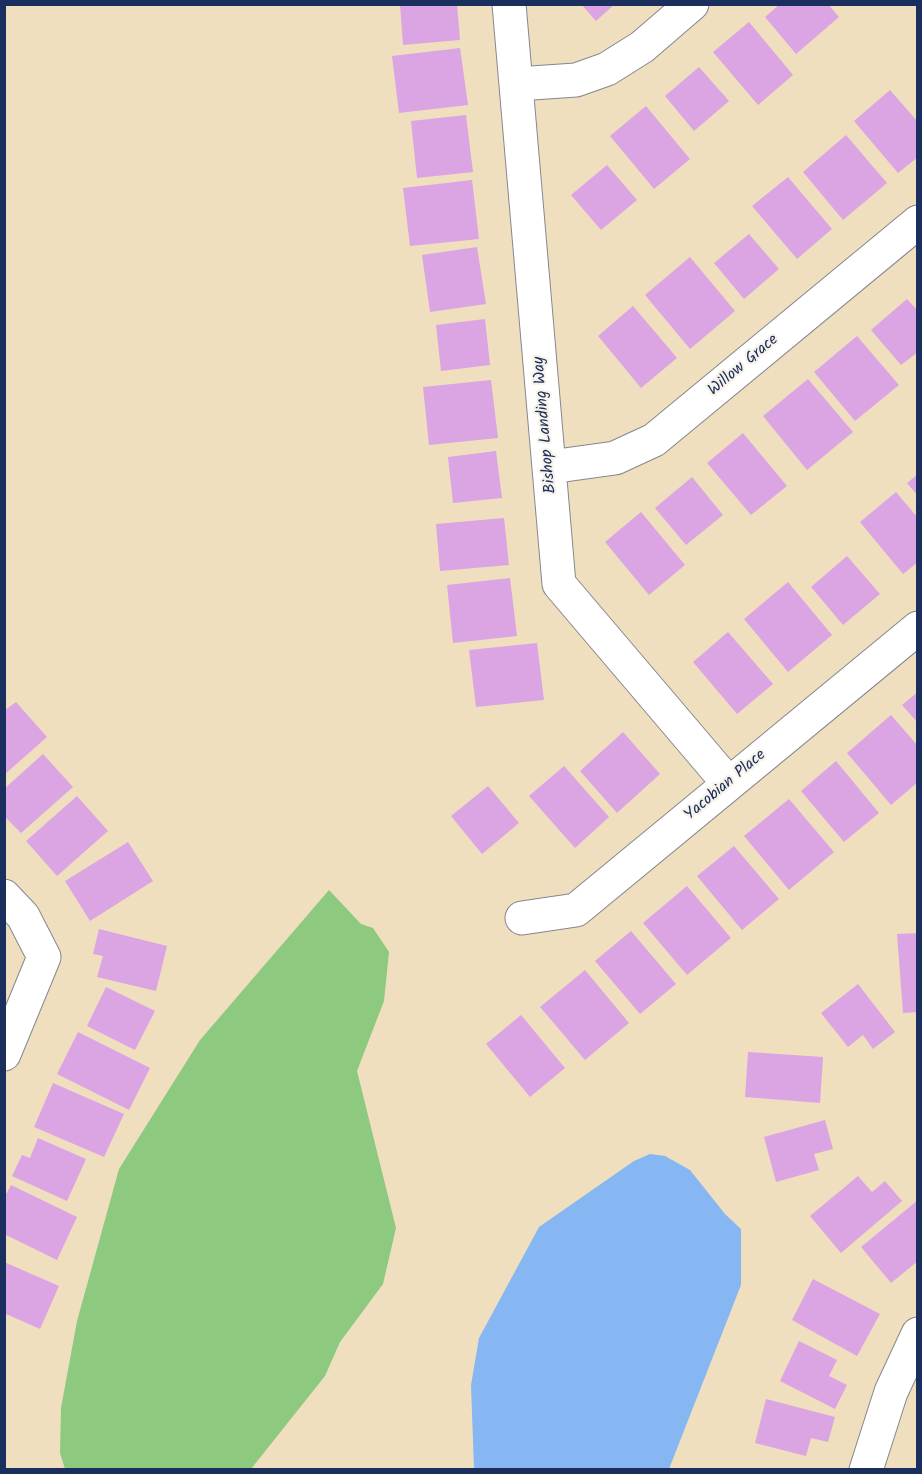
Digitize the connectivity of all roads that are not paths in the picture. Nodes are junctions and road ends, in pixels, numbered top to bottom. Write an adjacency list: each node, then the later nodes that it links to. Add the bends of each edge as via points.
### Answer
1 (509, 4): 3 (street, Bishop Landing Way)
2 (692, 4): 3 (street, via 642,47 607,69 576,80)
3 (517, 84): 5 (street, Bishop Landing Way)
4 (918, 222): 5 (street, Willow Grace, via 654,440 615,458)
5 (550, 468): 7 (street, Bishop Landing Way, via 559,584)
6 (918, 628): 7 (street, Yacobian Place)
7 (729, 784): 9 (street, Yacobian Place, via 576,910)
8 (4, 896): 10 (street, via 22,916 44,957)
9 (522, 918)
10 (4, 1054)
11 (918, 1334): 12 (street, via 891,1392)
12 (866, 1470)

